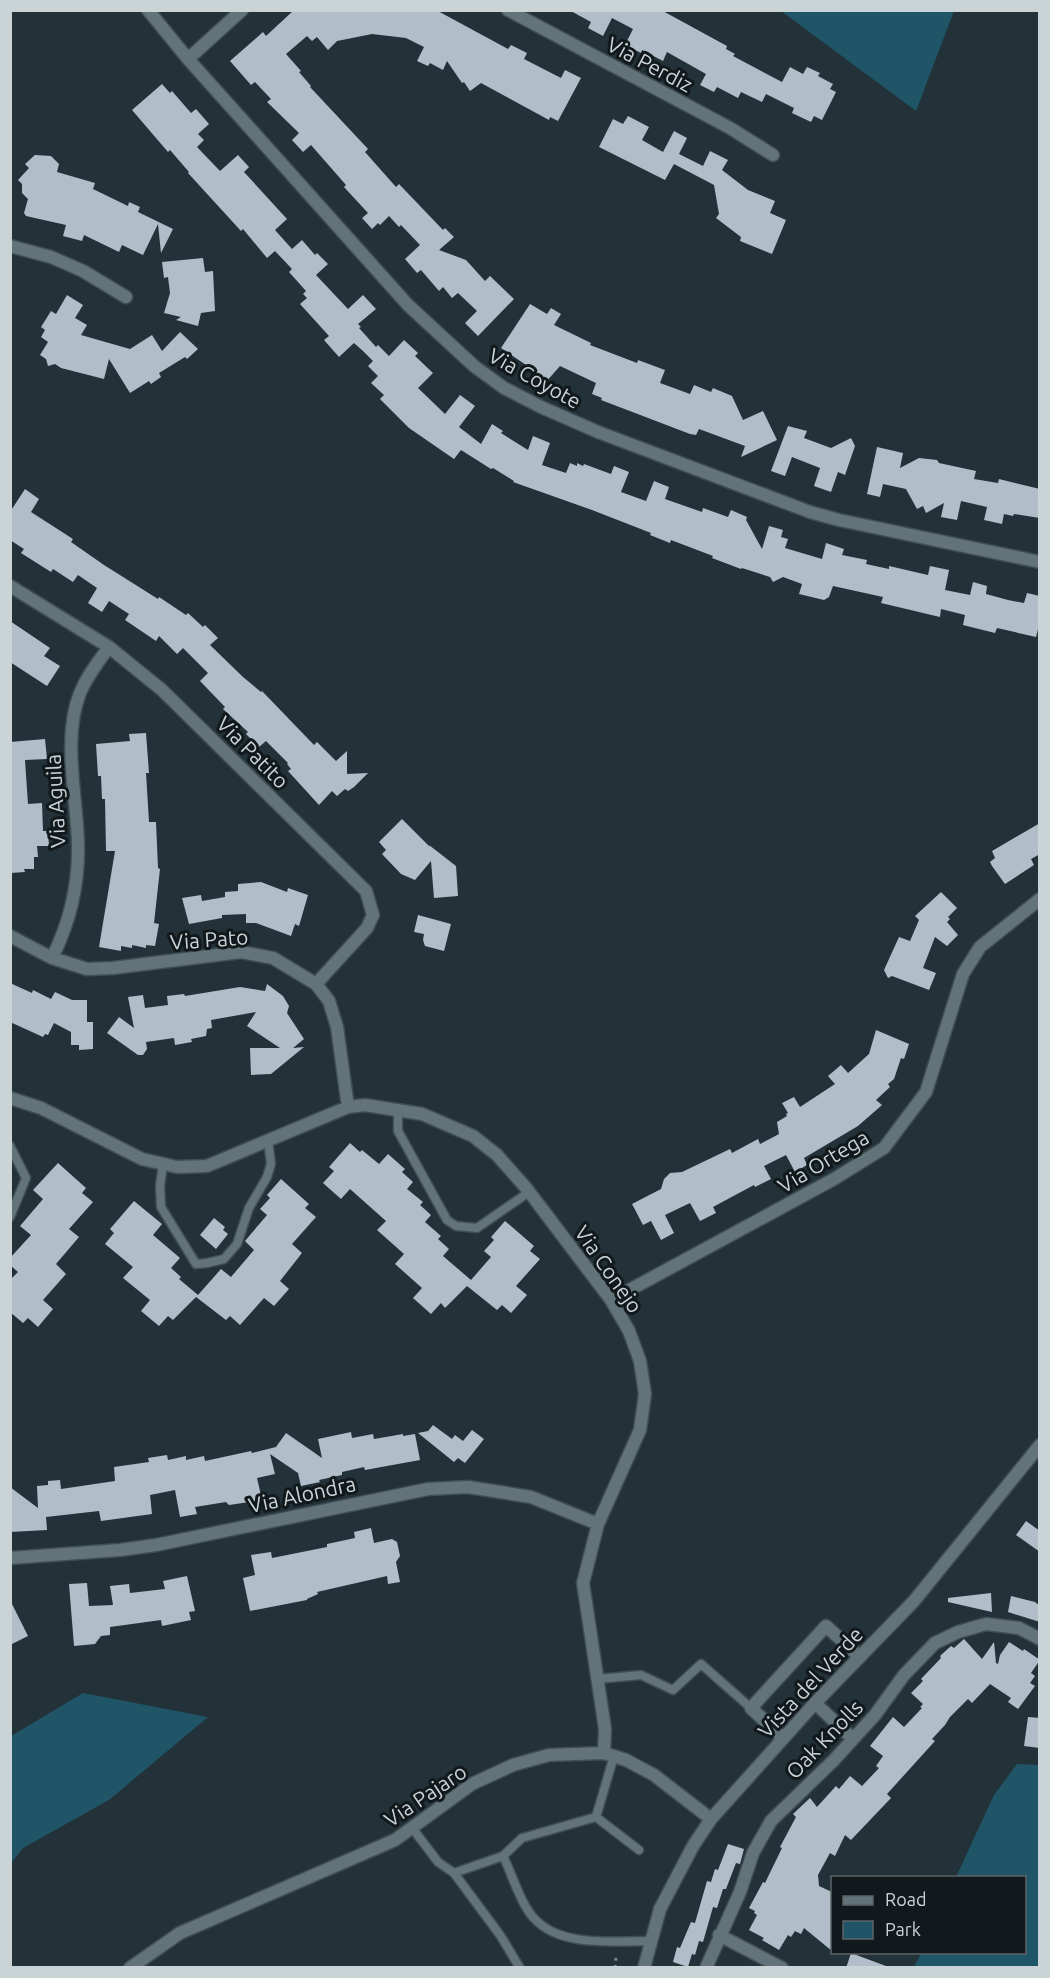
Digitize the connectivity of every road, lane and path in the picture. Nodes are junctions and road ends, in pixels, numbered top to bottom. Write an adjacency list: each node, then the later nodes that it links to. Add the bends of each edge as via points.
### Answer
1 (148, 10): 4 (street, Via Coyote)
2 (242, 10): 4 (street)
3 (508, 10): 5 (street, Via Perdiz, via 730,128)
4 (188, 59): 8 (street, Via Coyote, via 408,305 474,366 504,387 598,432 810,512)
5 (773, 155)
6 (10, 246): 7 (street, via 83,270)
7 (126, 297)
8 (1040, 562)
9 (10, 586): 10 (street, Via Patito)
10 (109, 647): 13 (street, Via Aguila, via 83,686 74,715 71,742 77,882 65,931); 14 (street, Via Patito, via 162,690 366,891 373,915 367,928)
11 (1040, 899): 23 (street, Via Ortega, via 980,947 963,974 926,1092 884,1148)
12 (10, 936): 13 (street, Via Pato)
13 (52, 958): 14 (street, Via Pato, via 87,969 241,952 273,958)
14 (316, 984): 16 (street, Via Pato, via 329,1001 337,1026)
15 (10, 1098): 20 (street, via 41,1108 142,1159)
16 (348, 1107): 17 (street, Via Conejo, via 365,1105); 18 (street)
17 (398, 1110): 21 (street, Via Conejo, via 422,1114 473,1136 497,1155); 21 (lane, via 398,1131 447,1220 456,1226 477,1228)
18 (268, 1140): 20 (street, via 207,1166); 20 (lane, via 271,1164 249,1208 237,1244 224,1259 207,1263 196,1264 161,1207)
19 (10, 1146): 22 (lane, via 26,1178)
20 (163, 1164)
21 (530, 1192): 23 (street, Via Conejo)
22 (10, 1217)
23 (611, 1300): 25 (street, Via Conejo, via 640,1361 645,1394 640,1430)
24 (1040, 1446): 28 (street, Vista del Verde, via 914,1602)
25 (598, 1524): 26 (street, Via Alondra, via 519,1495 468,1487 428,1489 156,1545); 29 (street, Via Conejo, via 583,1583)
26 (10, 1558)
27 (1040, 1639): 33 (street, Oak Knolls, via 1019,1628 986,1624 935,1643)
28 (860, 1657): 30 (street, Vista del Verde); 31 (street, via 826,1626)
29 (597, 1679): 31 (lane, via 641,1675 674,1690 701,1664); 34 (street, Via Conejo)
30 (815, 1702): 32 (street, Vista del Verde); 33 (street)
31 (751, 1708): 32 (street)
32 (783, 1738): 36 (street, Vista del Verde)
33 (853, 1739): 41 (street, Oak Knolls, via 771,1821 753,1853)
34 (609, 1754): 35 (lane); 36 (street, Via Pajaro, via 654,1775); 37 (street, Via Pajaro, via 549,1755 513,1765 472,1784)
35 (596, 1818): 38 (lane); 39 (lane, via 522,1838)
36 (711, 1819): 42 (street, Vista del Verde, via 660,1909)
37 (413, 1829): 40 (lane, via 438,1862); 44 (street, Via Pajaro, via 180,1933)
38 (639, 1850)
39 (503, 1856): 40 (lane); 42 (lane, via 529,1913 547,1929 577,1941)
40 (454, 1873): 45 (lane)
41 (719, 1935): 48 (street, Oak Knolls); 49 (street)
42 (652, 1941): 47 (street, Vista del Verde)
43 (616, 1958): 46 (path)
44 (130, 1968)
45 (520, 1968)
46 (615, 1968)
47 (644, 1968)
48 (706, 1968)
49 (782, 1968)

